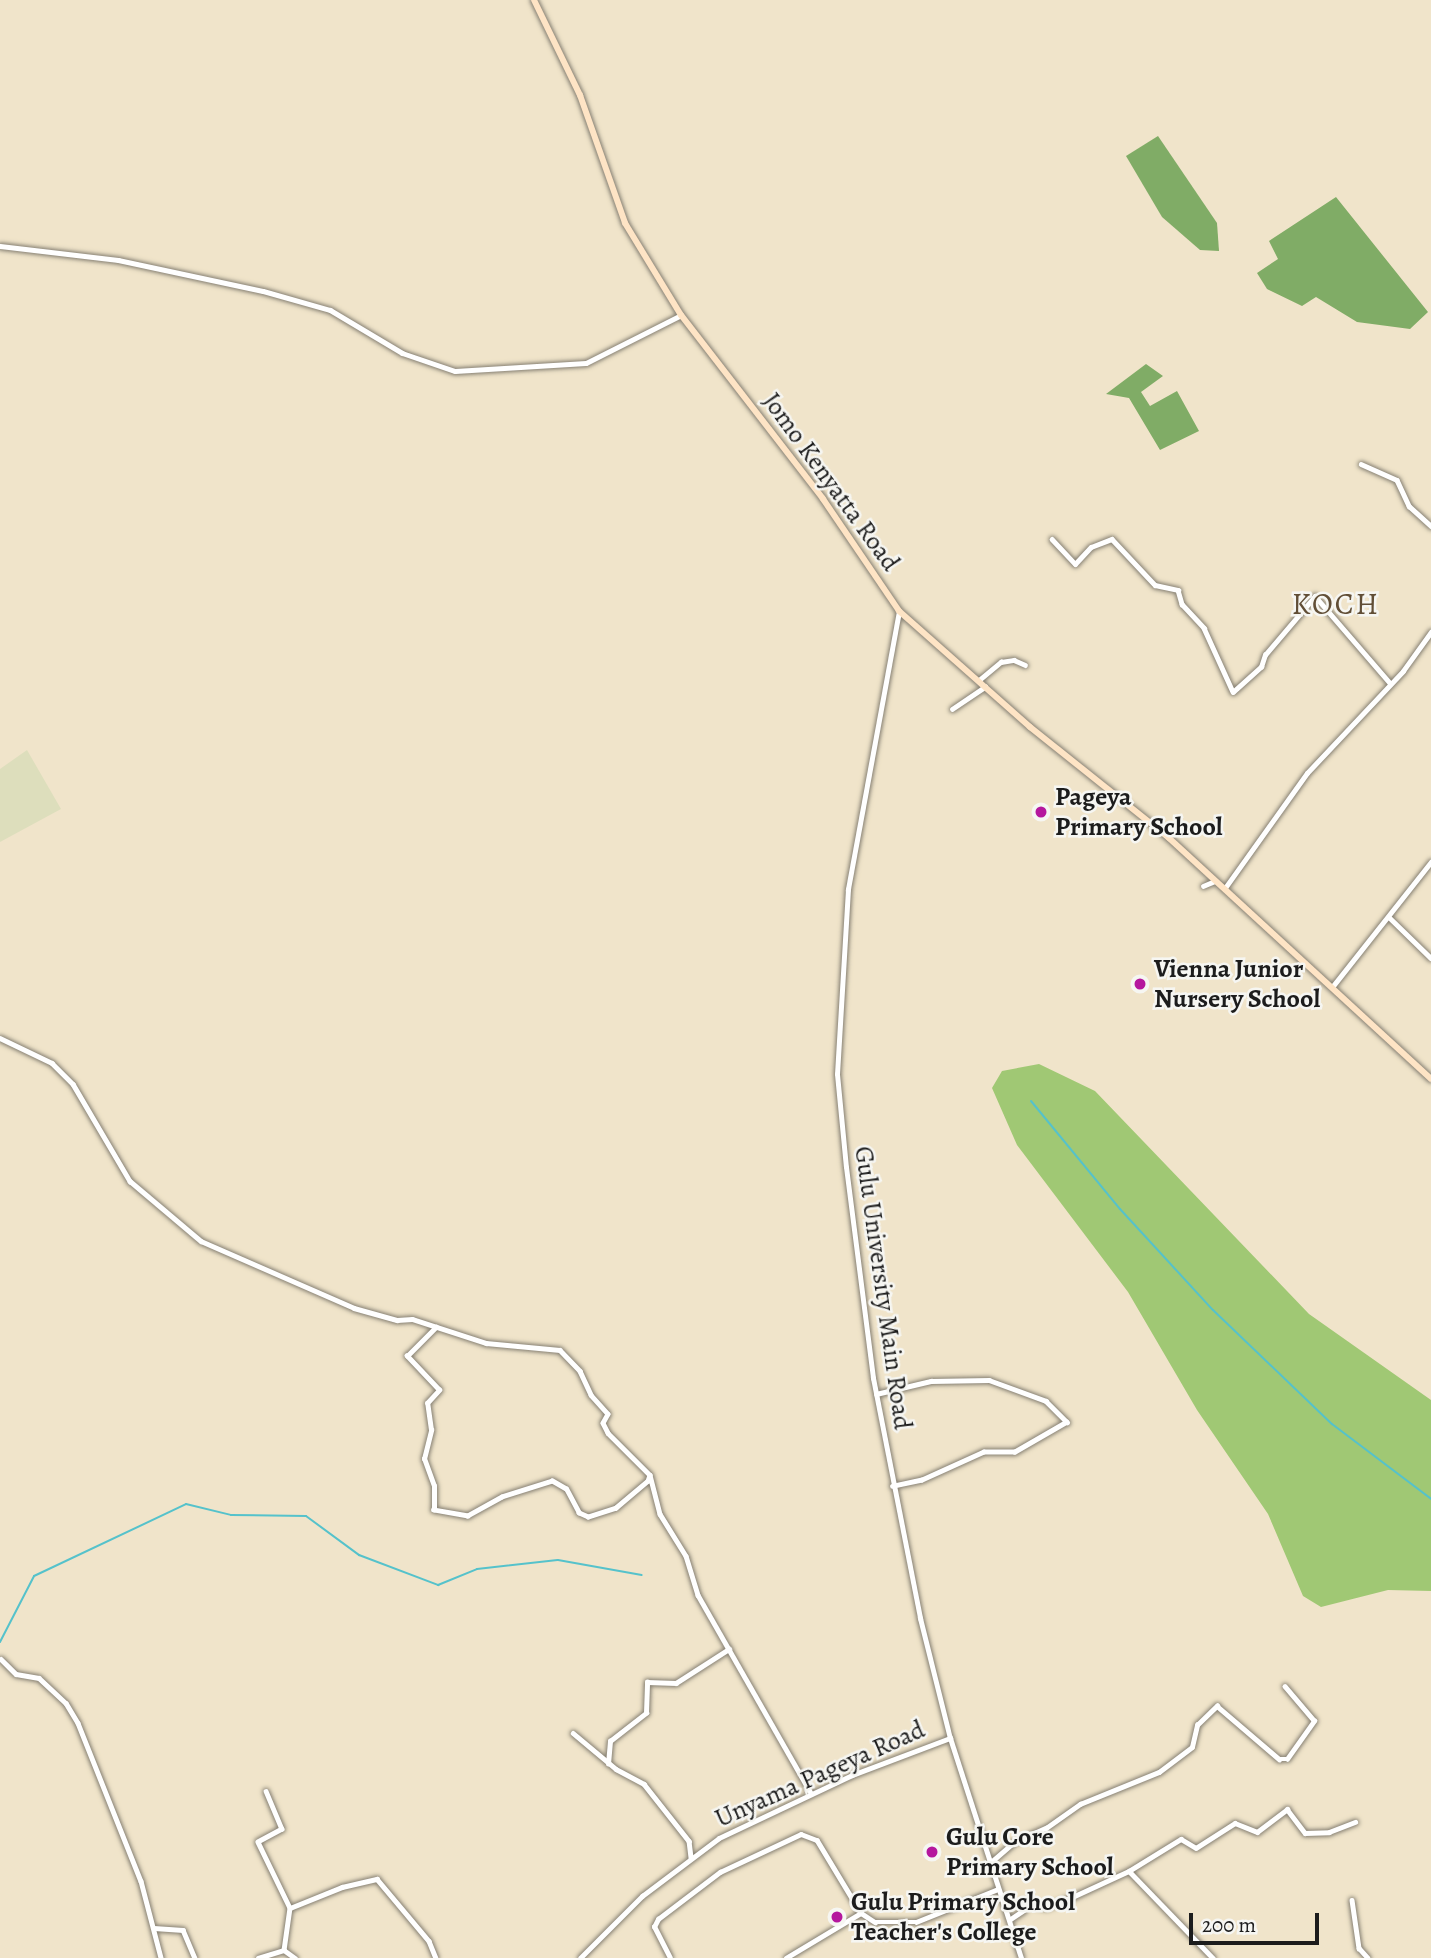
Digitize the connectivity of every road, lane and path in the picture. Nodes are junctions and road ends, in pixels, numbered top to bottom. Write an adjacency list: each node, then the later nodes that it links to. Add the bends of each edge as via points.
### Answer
1 (534, 0): 3 (main road, Jomo Kenyatta Road, via 580,95 625,223)
2 (0, 246): 3 (street, via 118,261 330,310 402,353 455,371 586,363)
3 (681, 315): 7 (main road, Jomo Kenyatta Road, via 823,499)
4 (1361, 464): 5 (street, via 1397,480 1409,506)
5 (1431, 526)
6 (1052, 539): 11 (street, via 1075,564 1091,547 1112,539 1155,585 1178,590 1182,604 1204,628 1233,692 1261,667 1265,655 1315,596)
7 (899, 611): 10 (main road, Jomo Kenyatta Road); 24 (street, Gulu University Main Road, via 848,889 838,1026 837,1074 847,1181)
8 (1431, 632): 11 (street)
9 (1025, 665): 10 (street, via 1014,660 1001,662)
10 (977, 681): 12 (main road, Jomo Kenyatta Road)
11 (1390, 683): 17 (street, via 1307,773)
12 (985, 687): 13 (street); 15 (main road, Jomo Kenyatta Road)
13 (952, 709)
14 (1431, 862): 18 (street)
15 (1215, 881): 16 (street); 17 (main road, Jomo Kenyatta Road)
16 (1203, 886)
17 (1225, 888): 20 (main road, Jomo Kenyatta Road)
18 (1390, 918): 19 (street); 20 (street)
19 (1431, 958)
20 (1333, 986): 22 (main road, Jomo Kenyatta Road)
21 (0, 1038): 23 (street, via 52,1063 73,1084 130,1181 201,1241 339,1303)
22 (1431, 1079)
23 (436, 1327): 25 (street, via 486,1343 560,1350 608,1414 603,1423 608,1433); 25 (street, via 407,1356 439,1390 427,1404 430,1430 424,1459 434,1486 434,1510 468,1516 502,1497 552,1481 566,1489 579,1513 588,1517 616,1508)
24 (876, 1394): 26 (street, Gulu University Main Road); 26 (street, via 931,1381 989,1380 1046,1401 1067,1422 1015,1452 984,1452 930,1477)
25 (650, 1475): 27 (street, via 660,1514 686,1556 698,1595)
26 (892, 1486): 31 (street, Gulu University Main Road)
27 (729, 1649): 32 (street, via 676,1683 647,1682 646,1713 610,1741); 34 (street)
28 (1, 1659): 44 (street, via 16,1674 39,1678 66,1703 78,1723 141,1881)
29 (1285, 1687): 37 (street, via 1314,1721 1287,1759 1279,1759 1217,1706 1197,1725 1192,1747 1159,1772 1080,1804 1046,1828 1014,1842)
30 (573, 1733): 32 (street)
31 (950, 1738): 34 (street, Unyama Pageya Road); 37 (street, Gulu University Main Road)
32 (608, 1764): 36 (street, via 650,1790 689,1841)
33 (266, 1791): 41 (street, via 282,1829 258,1842)
34 (811, 1793): 36 (street, Unyama Pageya Road, via 719,1838)
35 (1355, 1822): 38 (street, via 1329,1832 1305,1833 1287,1809 1257,1832 1235,1823 1200,1847 1181,1839)
36 (691, 1857): 51 (street, Unyama Pageya Road, via 642,1896)
37 (989, 1864): 39 (street, Gulu University Main Road)
38 (1129, 1871): 43 (street, via 1046,1907 1022,1902 1024,1910); 55 (street)
39 (998, 1888): 42 (street, via 916,1922 875,1922); 43 (street, Gulu University Main Road)
40 (1352, 1900): 56 (street, via 1359,1948)
41 (290, 1908): 45 (street); 50 (street, via 377,1879 429,1941)
42 (861, 1913): 52 (street, via 817,1840 801,1834 711,1877 658,1919 654,1927); 53 (street)
43 (1009, 1920): 54 (street, Gulu University Main Road)
44 (154, 1928): 46 (street); 47 (street, via 183,1930)
45 (284, 1950): 48 (street); 49 (street)
46 (161, 1958)
47 (195, 1958)
48 (258, 1958)
49 (295, 1958)
50 (436, 1958)
51 (580, 1958)
52 (670, 1958)
53 (786, 1958)
54 (1021, 1958)
55 (1213, 1958)
56 (1368, 1958)

